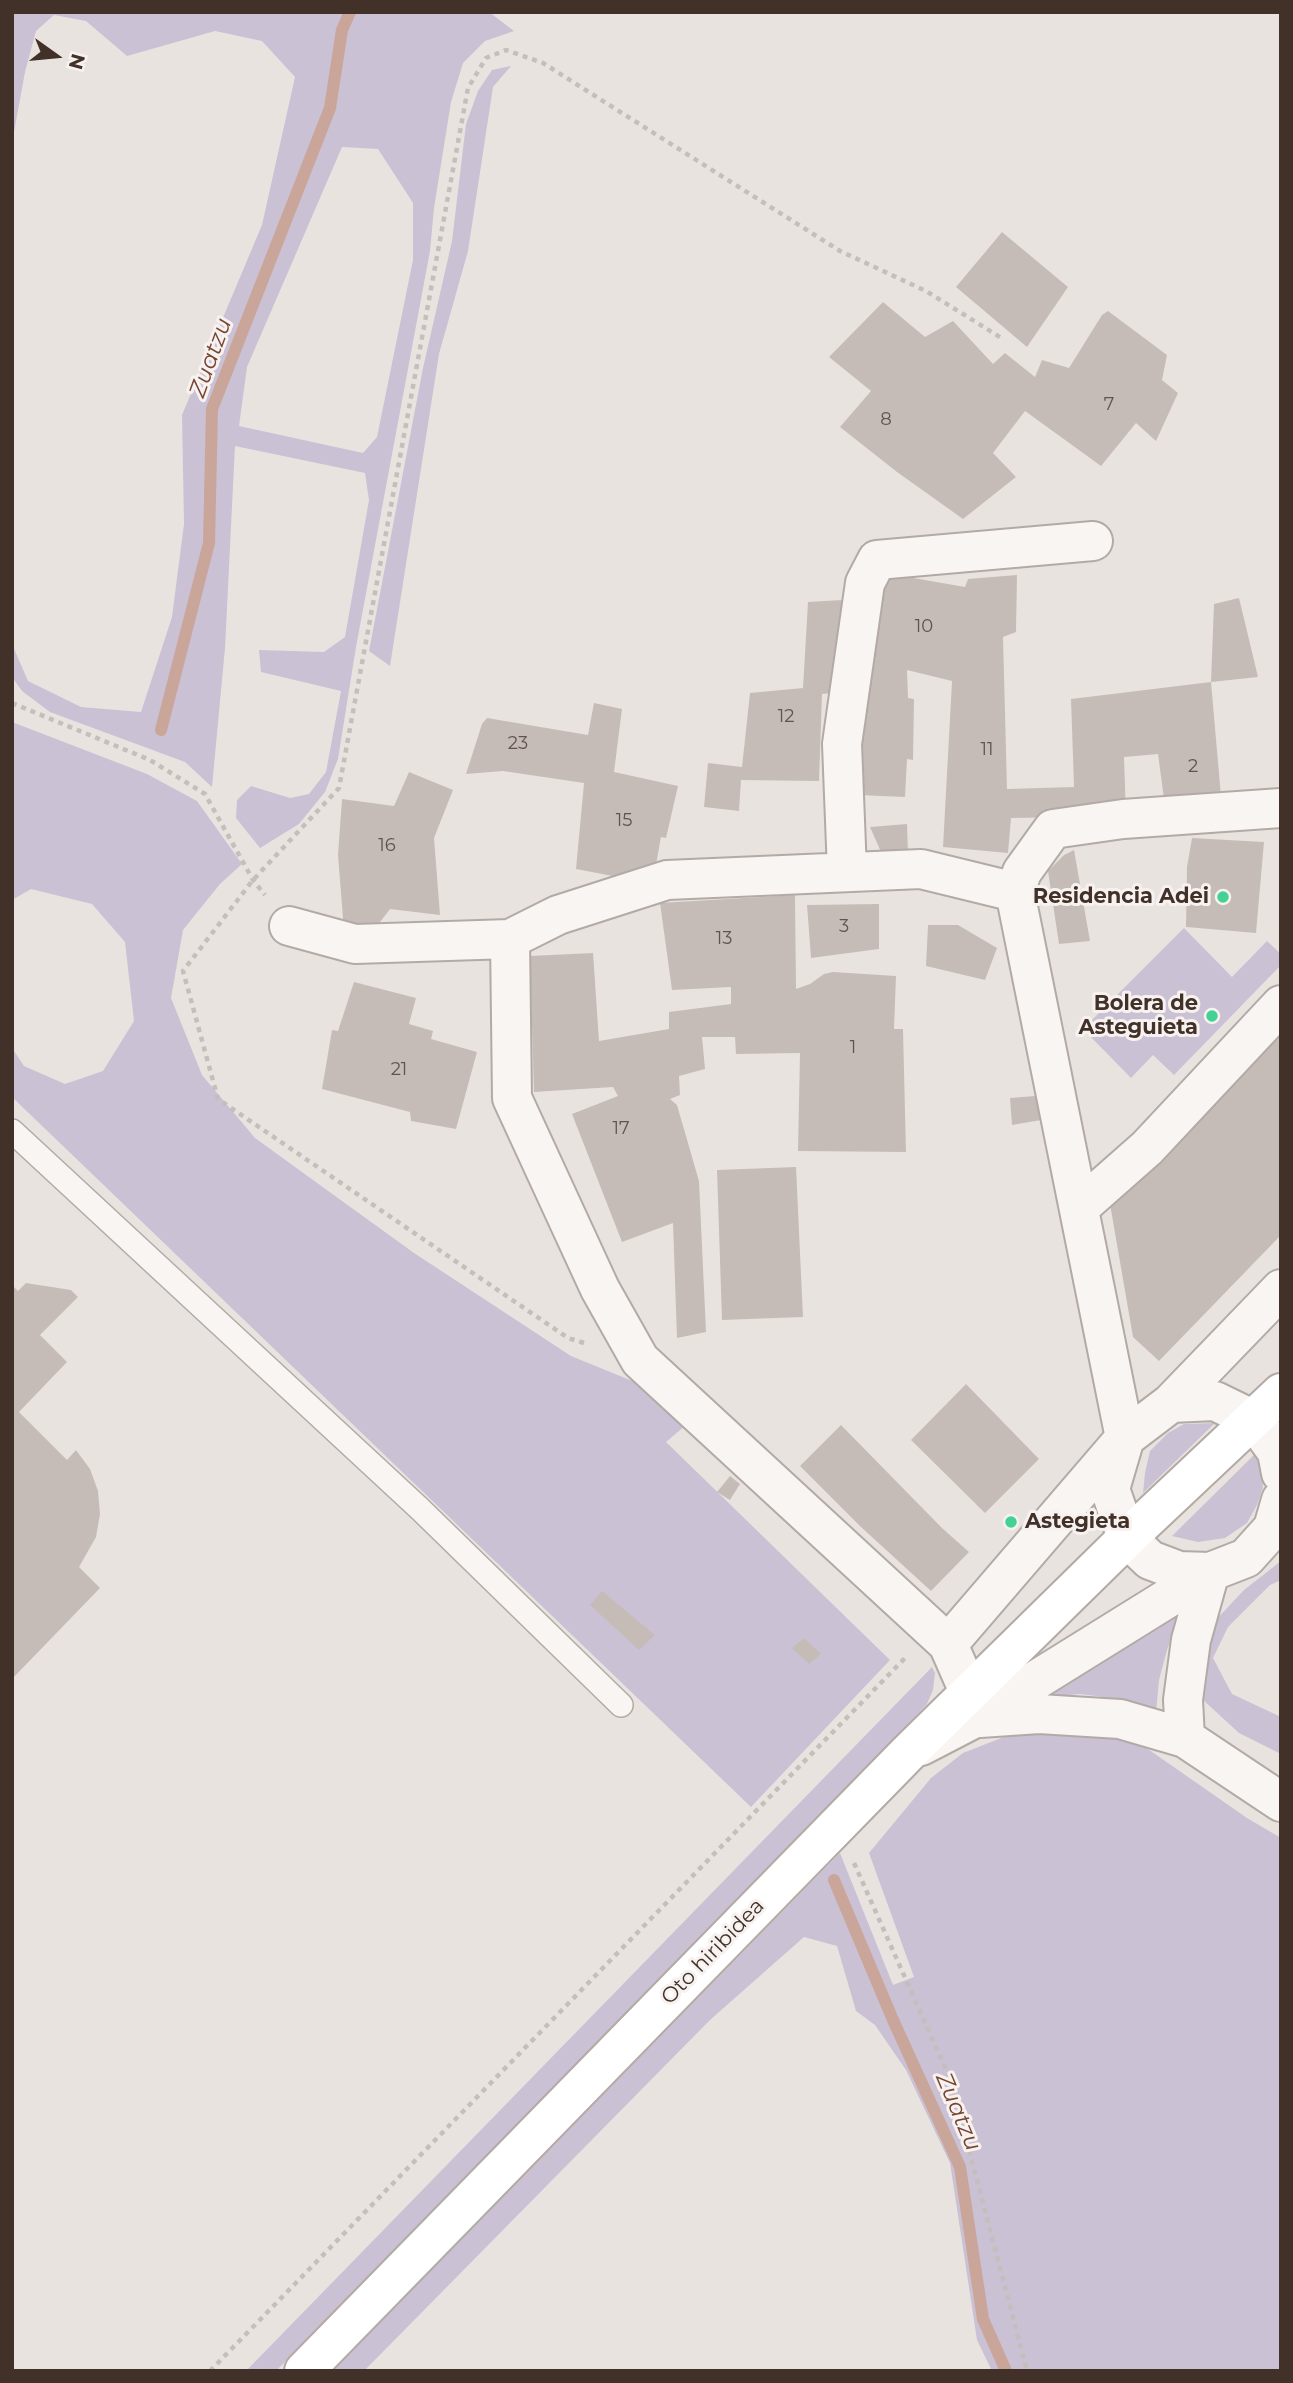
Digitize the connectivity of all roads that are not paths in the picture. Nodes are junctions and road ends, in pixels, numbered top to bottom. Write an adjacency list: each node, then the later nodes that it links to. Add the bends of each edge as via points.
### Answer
1 (1093, 541): 3 (street, via 877,560 865,583 842,744)
2 (1281, 808): 4 (street, via 1122,819 1053,829 1022,872)
3 (847, 872): 4 (street, via 921,869); 6 (street, via 667,880 558,915)
4 (1016, 892): 9 (street)
5 (289, 926): 6 (street, via 355,944)
6 (510, 939): 19 (street, via 512,1098 600,1289 640,1360)
7 (1281, 1005): 9 (street, via 1147,1148)
8 (12, 1131): 20 (lane, via 420,1509)
9 (1079, 1208): 14 (street)
10 (1281, 1289): 12 (street)
11 (1281, 1393): 13 (street, Oto hiribidea)
12 (1171, 1403): 13 (street, via 1215,1401); 14 (street)
13 (1254, 1420): 15 (street, via 1277,1452); 17 (street, Oto hiribidea)
14 (1125, 1438): 17 (street, via 1110,1489); 19 (street)
15 (1281, 1473)
16 (1281, 1500): 18 (street, via 1273,1528 1246,1558)
17 (1127, 1538): 18 (street, via 1150,1560 1169,1568); 21 (street, Oto hiribidea)
18 (1210, 1572): 21 (street); 22 (street, via 1191,1640 1183,1700)
19 (948, 1644): 21 (street)
20 (621, 1705)
21 (972, 1705): 22 (street, via 1120,1719); 24 (street, Oto hiribidea, via 908,1753)
22 (1185, 1738): 23 (street)
23 (1281, 1802)
24 (304, 2371)

